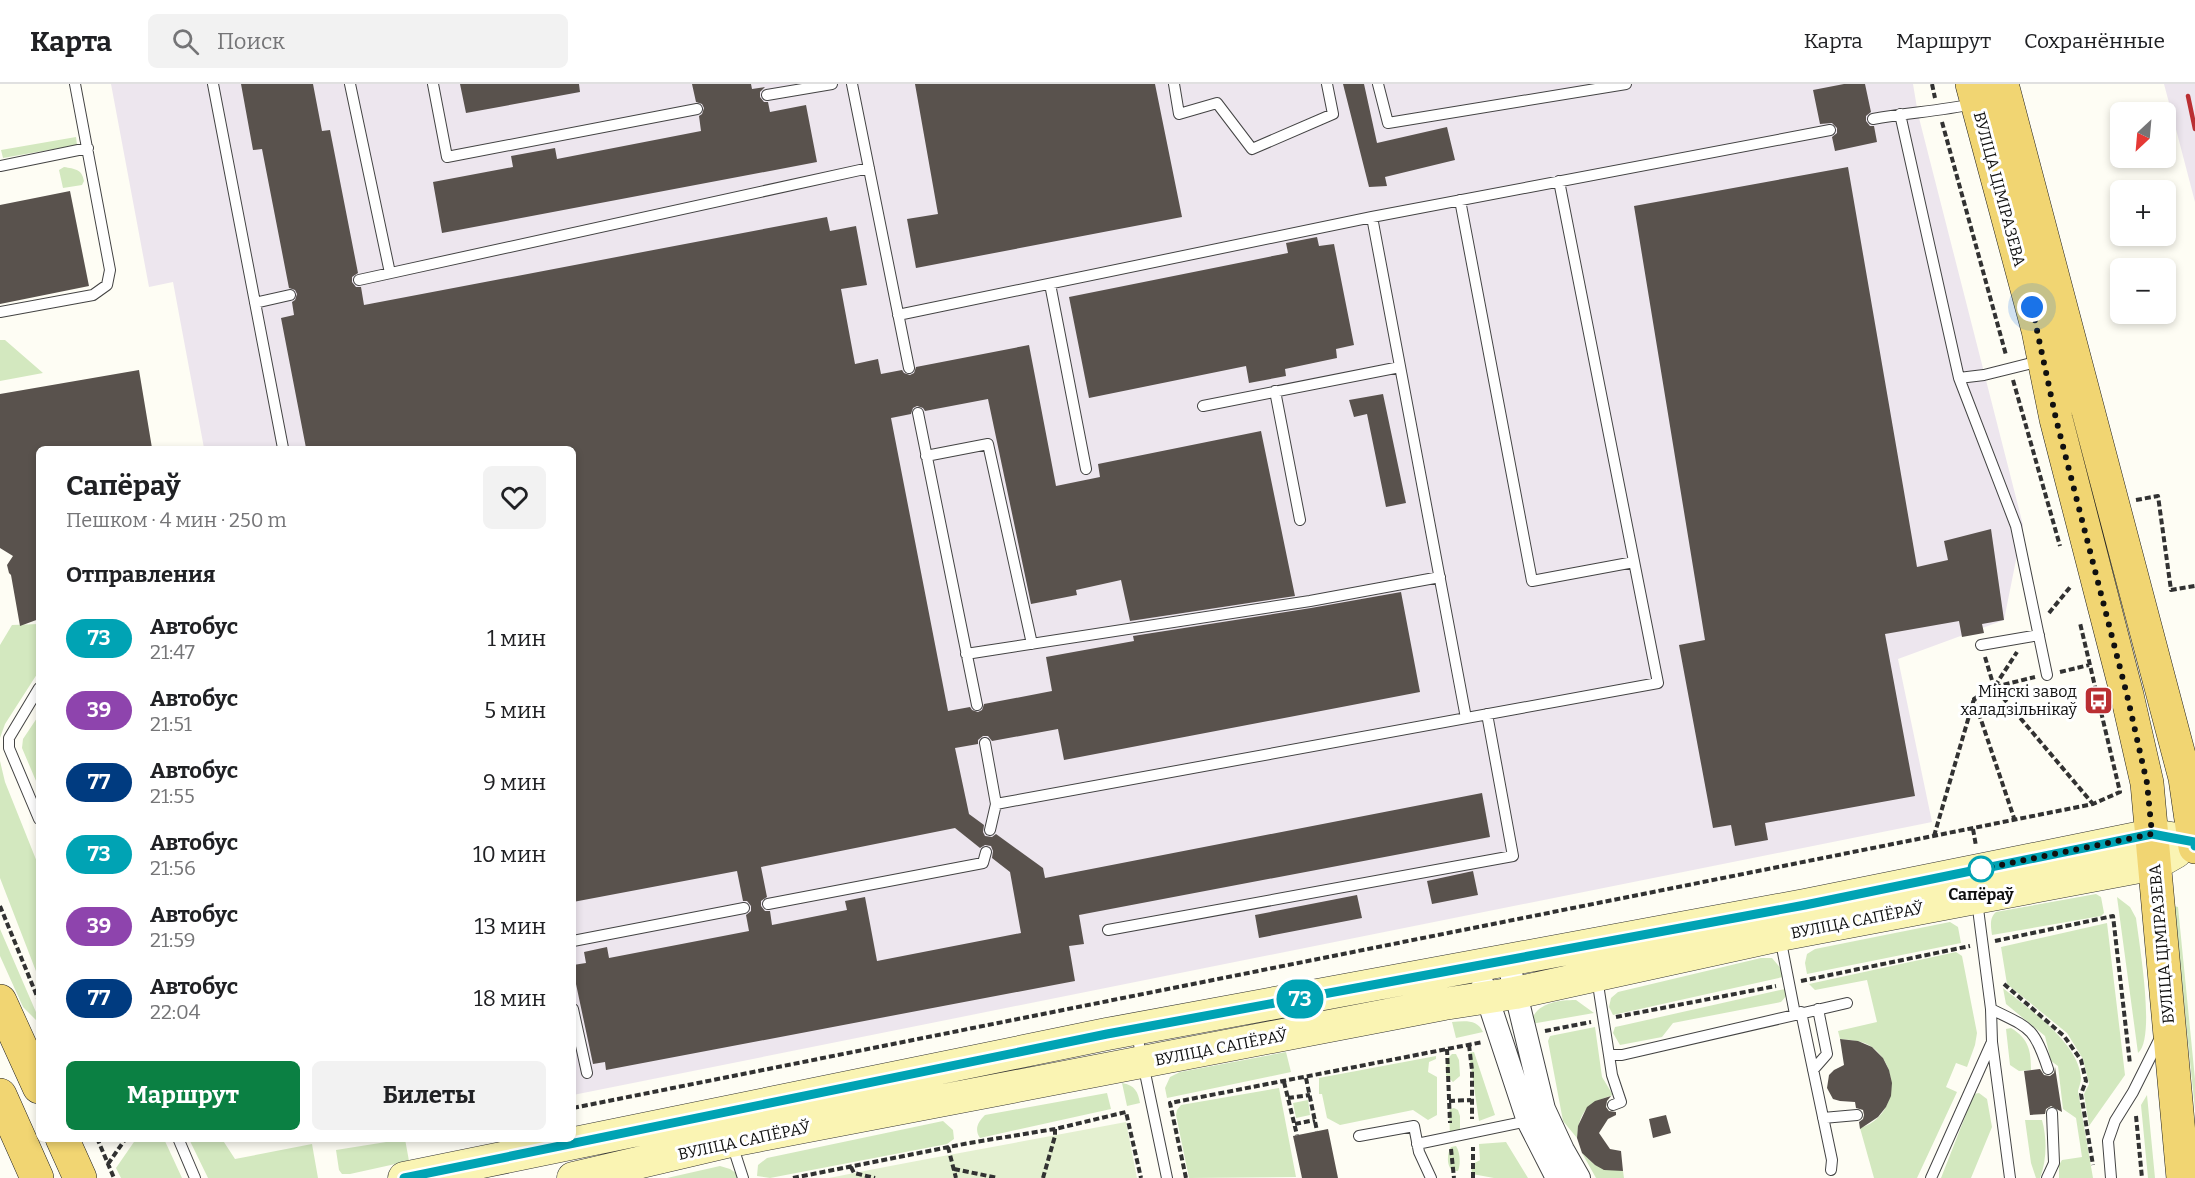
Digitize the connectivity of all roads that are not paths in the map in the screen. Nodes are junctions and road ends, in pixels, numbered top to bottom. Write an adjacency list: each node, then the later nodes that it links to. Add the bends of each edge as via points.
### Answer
1 (75, 84): 17 (lane)
2 (213, 84): 27 (lane)
3 (350, 84): 23 (lane)
4 (433, 84): 13 (lane, via 447,157)
5 (832, 84): 11 (lane)
6 (852, 84): 19 (lane)
7 (1174, 84): 8 (lane, via 1179,114 1217,103 1252,149 1333,114)
8 (1327, 84)
9 (1377, 84): 10 (lane, via 1388,123)
10 (1626, 84)
11 (767, 95)
12 (1990, 95): 14 (lane, via 1939,111); 30 (main road, ВУЛІЦА ЦІМІРАЗЕВА); 56 (main road, ВУЛІЦА ЦІМІРАЗЕВА, via 2185,778)
13 (697, 109)
14 (1900, 114): 15 (lane); 33 (lane)
15 (1873, 119)
16 (1830, 130): 20 (lane)
17 (87, 148): 18 (lane); 28 (lane, via 110,270 107,285 93,295 77,293)
18 (0, 166)
19 (869, 168): 23 (lane); 29 (lane)
20 (1559, 182): 21 (lane); 41 (lane)
21 (1460, 200): 22 (lane); 41 (lane, via 1532,581)
22 (1372, 217): 25 (lane); 31 (lane)
23 (390, 273): 24 (lane)
24 (359, 280)
25 (1050, 284): 29 (lane); 39 (lane)
26 (290, 295): 27 (lane)
27 (255, 303): 37 (lane)
28 (0, 312)
29 (898, 315): 32 (lane)
30 (2044, 360): 33 (lane); 57 (main road, ВУЛІЦА ЦІМІРАЗЕВА, via 2147,783)
31 (1400, 367): 34 (lane); 42 (lane)
32 (909, 368)
33 (1959, 378): 43 (lane, via 2016,526)
34 (1275, 391): 35 (lane); 40 (lane)
35 (1203, 406)
36 (918, 413): 38 (lane)
37 (283, 446)
38 (926, 456): 44 (lane, via 988,444); 46 (lane)
39 (1086, 469)
40 (1300, 520)
41 (1634, 562): 50 (lane, via 1658,683)
42 (1440, 577): 44 (lane); 51 (lane)
43 (2039, 631): 45 (lane, via 2028,637); 47 (lane)
44 (1032, 644): 46 (lane)
45 (1981, 645)
46 (966, 654): 49 (lane)
47 (2047, 675)
48 (36, 693): 54 (lane, via 9,738 9,748)
49 (977, 705)
50 (1487, 714): 51 (lane); 62 (lane, via 1513,856)
51 (1466, 718): 53 (lane)
52 (985, 742): 53 (lane)
53 (996, 804): 55 (lane)
54 (36, 812)
55 (990, 830)
56 (2195, 844): 57 (main road, ВУЛІЦА САПЁРАЎ)
57 (2154, 849): 59 (main road, ВУЛІЦА САПЁРАЎ); 65 (main road, ВУЛІЦА САПЁРАЎ, via 1805,905); 73 (main road, ВУЛІЦА ЦІМІРАЗЕВА)
58 (986, 852): 60 (lane, via 983,864)
59 (1977, 896): 63 (main road, ВУЛІЦА САПЁРАЎ); 71 (lane)
60 (768, 904)
61 (744, 908): 64 (lane)
62 (1108, 930)
63 (1780, 935): 66 (main road, ВУЛІЦА САПЁРАЎ); 72 (lane)
64 (576, 940)
65 (1494, 963): 67 (street); 75 (main road, ВУЛІЦА САПЁРАЎ)
66 (1597, 976): 67 (main road, ВУЛІЦА САПЁРАЎ); 77 (lane)
67 (1501, 995): 78 (main road, ВУЛІЦА САПЁРАЎ); 88 (street)
68 (0, 1001): 82 (main road)
69 (1847, 1003): 70 (lane)
70 (1818, 1009): 72 (lane); 79 (lane, via 1827,1054)
71 (1991, 1009): 76 (lane); 80 (lane, via 2031,1030)
72 (1798, 1013): 77 (lane); 79 (lane)
73 (2167, 1022): 108 (lane, via 2133,1092 2121,1108 2108,1141); 109 (main road, ВУЛІЦА ЦІМІРАЗЕВА)
74 (576, 1023): 81 (lane)
75 (1136, 1029): 78 (lane); 99 (main road, ВУЛІЦА САПЁРАЎ)
76 (1992, 1042): 105 (lane); 106 (lane)
77 (1609, 1055): 84 (lane, via 1611,1075 1622,1102)
78 (1143, 1062): 90 (main road, ВУЛІЦА САПЁРАЎ); 102 (lane)
79 (1812, 1065): 87 (lane)
80 (2048, 1069)
81 (587, 1073)
82 (36, 1080)
83 (0, 1095): 97 (main road)
84 (1613, 1105)
85 (2052, 1113): 107 (lane, via 2054,1163)
86 (1857, 1115): 87 (lane)
87 (1823, 1118): 95 (lane)
88 (1538, 1119): 93 (lane); 94 (street)
89 (1359, 1136): 93 (lane, via 1414,1126)
90 (731, 1141): 100 (main road, ВУЛІЦА САПЁРАЎ); 101 (lane)
91 (66, 1142): 96 (main road)
92 (180, 1142): 98 (lane)
93 (1417, 1144): 103 (lane)
94 (1557, 1164): 104 (street)
95 (1831, 1170)
96 (94, 1171)
97 (37, 1178)
98 (195, 1178)
99 (404, 1178)
100 (573, 1178)
101 (743, 1178)
102 (1167, 1178)
103 (1431, 1178)
104 (1579, 1178)
105 (1931, 1178)
106 (2010, 1178)
107 (2047, 1178)
108 (2111, 1178)
109 (2183, 1178)

